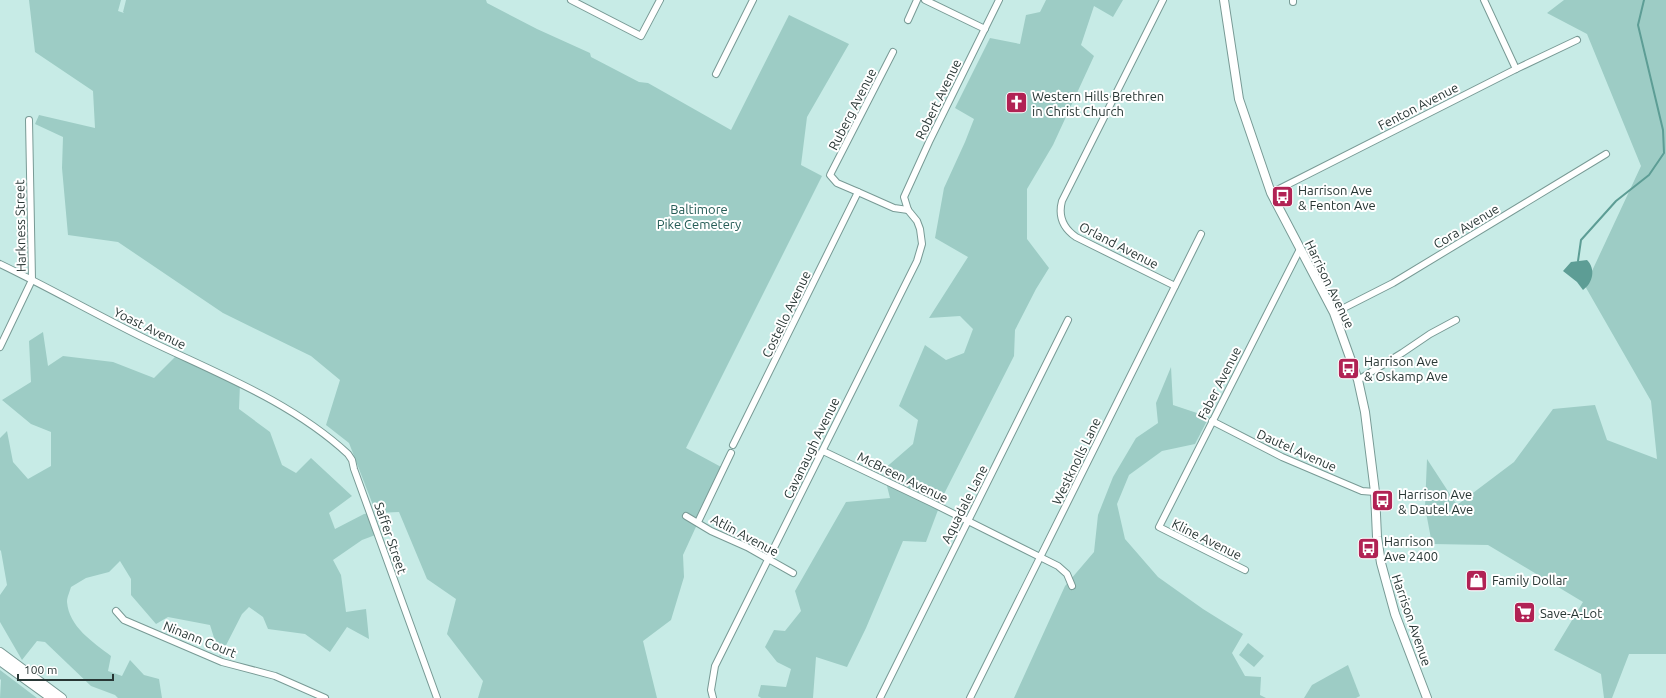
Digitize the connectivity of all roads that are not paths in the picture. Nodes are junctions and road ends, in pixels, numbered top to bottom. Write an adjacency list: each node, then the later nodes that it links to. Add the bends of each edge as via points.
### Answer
1 (572, 0): 2 (street, via 641,36)
2 (660, 0)
3 (752, 0): 15 (street)
4 (917, 0): 10 (street)
5 (925, 0): 11 (street)
6 (999, 0): 11 (street, Robert Avenue)
7 (1163, 0): 25 (street, Orland Avenue, via 1062,201 1060,212 1066,229 1076,237)
8 (1224, 0): 19 (main road, Harrison Avenue, via 1239,99)
9 (1484, 0): 14 (street)
10 (908, 20)
11 (985, 29): 20 (street, Robert Avenue, via 908,186 904,197)
12 (1577, 40): 14 (street, Fenton Avenue)
13 (893, 52): 18 (street, Ruberg Avenue, via 830,175 837,183)
14 (1516, 68): 19 (street, Fenton Avenue)
15 (716, 74)
16 (29, 120): 24 (street, Harkness Street)
17 (1606, 154): 26 (street, Cora Avenue, via 1393,283)
18 (858, 192): 20 (street, via 894,208); 33 (street, Costello Avenue)
19 (1271, 193): 22 (main road, Harrison Avenue)
20 (908, 210): 34 (street, Cavanaugh Avenue, via 920,229 920,253)
21 (1201, 234): 25 (street, Westknolls Lane)
22 (1300, 250): 26 (main road, Harrison Avenue); 32 (street, Faber Avenue)
23 (0, 264): 24 (street, Yoast Avenue)
24 (32, 280): 29 (street, Harkness Street); 31 (street, Yoast Avenue)
25 (1175, 286): 41 (street, Westknolls Lane)
26 (1334, 313): 30 (main road, Harrison Avenue)
27 (1068, 320): 38 (street, Aquadale Lane)
28 (1456, 320): 30 (street)
29 (0, 347)
30 (1358, 380): 36 (main road, Harrison Avenue, via 1365,412)
31 (291, 410): 52 (street, Saffer Street, via 323,432 352,460)
32 (1212, 421): 36 (street, Dautel Avenue, via 1282,457 1362,491); 40 (street, Faber Avenue)
33 (733, 445)
34 (823, 451): 38 (street, McBreen Avenue); 42 (street, Cavanaugh Avenue)
35 (731, 453): 39 (street)
36 (1374, 492): 56 (main road, Harrison Avenue, via 1377,537 1388,589)
37 (686, 516): 39 (street, Atlin Avenue)
38 (968, 521): 41 (street, McBreen Avenue); 54 (street, Aquadale Lane)
39 (698, 522): 42 (street, Atlin Avenue, via 711,531 748,546)
40 (1159, 527): 43 (street, Kline Avenue)
41 (1040, 557): 45 (street, McBreen Avenue, via 1063,569); 55 (street, Westknolls Lane)
42 (768, 560): 44 (street, Atlin Avenue); 53 (street, Cavanaugh Avenue, via 715,666 711,690)
43 (1245, 570)
44 (793, 573)
45 (1072, 586)
46 (116, 611): 51 (street, Ninann Court, via 124,620 222,662 275,676)
47 (0, 652): 50 (main road)
48 (0, 661): 49 (main road)
49 (51, 698)
50 (62, 698)
51 (325, 698)
52 (437, 698)
53 (713, 698)
54 (880, 698)
55 (970, 698)
56 (1427, 698)

